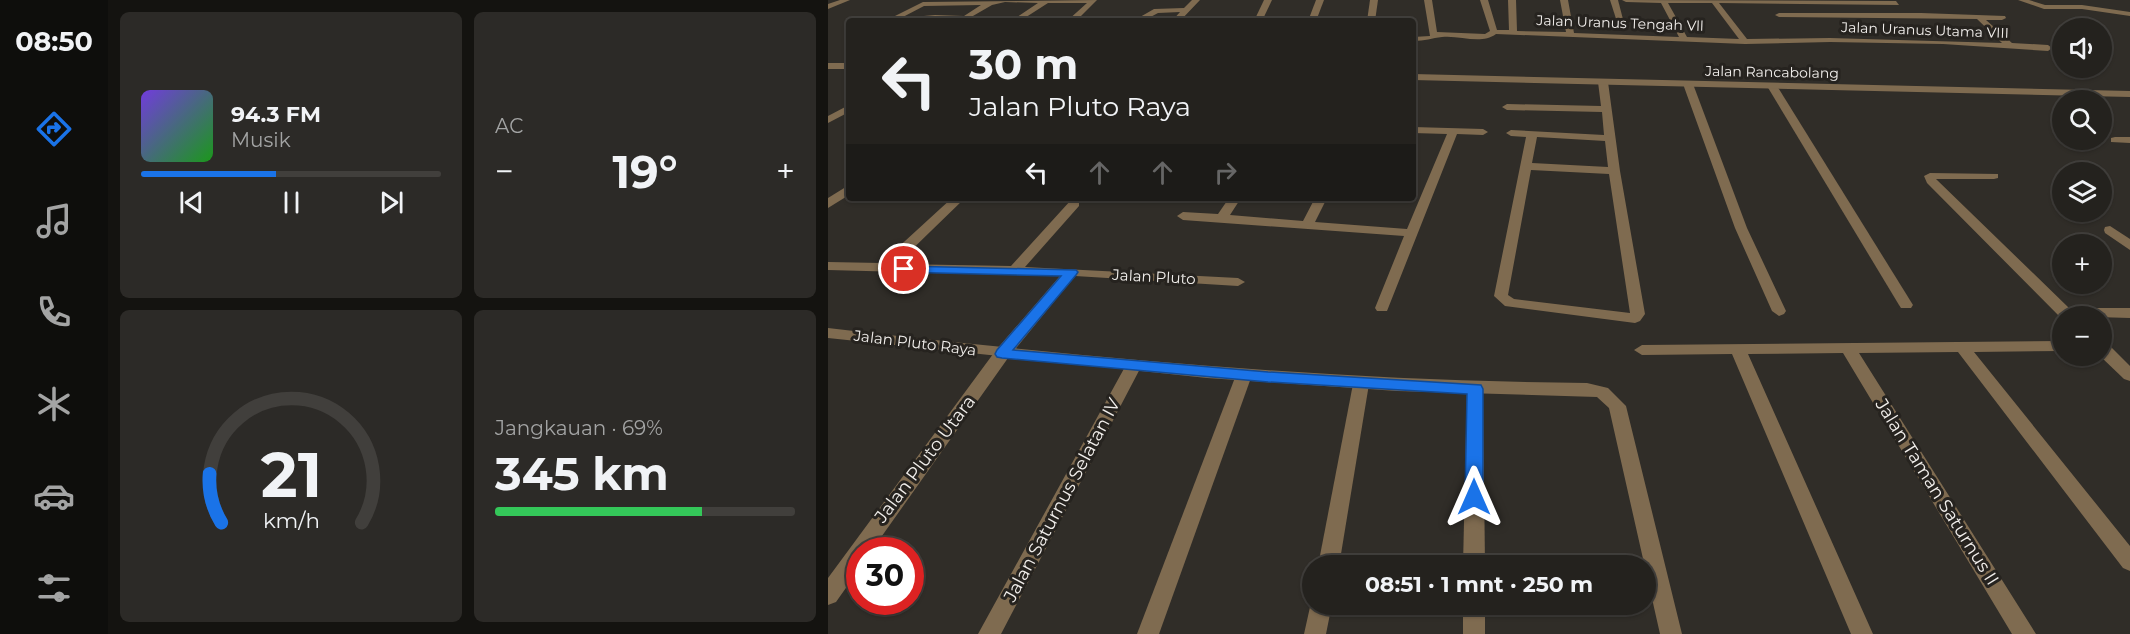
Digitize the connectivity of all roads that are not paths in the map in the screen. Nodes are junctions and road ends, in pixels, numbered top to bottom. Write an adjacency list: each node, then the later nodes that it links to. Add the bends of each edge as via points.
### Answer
1 (846, 0): 20 (street)
2 (1046, 0): 19 (street); 31 (street); 32 (street, via 1094,2)
3 (1196, 0): 22 (street)
4 (1268, 0): 35 (street)
5 (1320, 0): 36 (street)
6 (1374, 0): 37 (street)
7 (1428, 0): 43 (street, via 1431,33)
8 (1484, 0): 41 (street)
9 (1512, 0): 42 (street)
10 (1564, 0): 44 (street)
11 (1614, 0): 39 (street)
12 (1626, 0): 13 (street)
13 (1663, 0): 16 (street); 46 (street)
14 (2022, 0): 21 (street, via 2044,7)
15 (2069, 0): 21 (street)
16 (1714, 1): 17 (street); 48 (street)
17 (1767, 1): 18 (street); 24 (street)
18 (1898, 2): 25 (street)
19 (990, 3): 27 (street, via 923,4); 29 (street)
20 (828, 7)
21 (2082, 7): 23 (street)
22 (1186, 10): 33 (street, via 1157,11); 34 (street)
23 (2130, 14)
24 (1779, 15): 25 (street); 40 (street)
25 (1905, 15): 26 (street)
26 (1979, 17): 38 (street); 49 (street)
27 (897, 18)
28 (924, 18): 30 (street)
29 (966, 18)
30 (966, 18)
31 (1020, 18)
32 (1075, 18)
33 (1143, 18)
34 (1179, 18)
35 (1259, 18)
36 (1313, 18)
37 (1371, 18)
38 (2002, 18)
39 (1622, 24)
40 (1787, 24)
41 (1494, 32): 42 (street, Jalan Uranus Tengah Vll); 43 (street, Jalan Uranus Tengah Vll, via 1487,37)
42 (1513, 33): 44 (street, Jalan Uranus Tengah Vll)
43 (1438, 35): 45 (street, Jalan Uranus Tengah Vll)
44 (1570, 35): 46 (street, Jalan Uranus Tengah Vll)
45 (1416, 39)
46 (1684, 39): 48 (street, Jalan Uranus Tengah Vll)
47 (1801, 40): 48 (street, Jalan Uranus Tengah Vll); 49 (street, Jalan Uranus Utama VIII)
48 (1745, 42)
49 (2010, 46): 50 (street, Jalan Uranus Utama VIII)
50 (2048, 48)
51 (828, 66): 52 (street)
52 (846, 66)
53 (1416, 76): 54 (street, Jalan Rancabolang)
54 (1603, 82): 55 (street, Jalan Rancabolang); 60 (street)
55 (1688, 84): 56 (street, Jalan Rancabolang); 93 (street, via 1741,228)
56 (1772, 86): 57 (street, Jalan Rancabolang); 90 (street)
57 (2130, 94)
58 (1507, 107): 60 (street)
59 (846, 110): 61 (street)
60 (1607, 110): 67 (street)
61 (828, 120)
62 (1416, 130): 63 (street)
63 (1453, 131): 64 (street); 83 (street)
64 (1484, 132)
65 (1511, 133): 66 (street)
66 (1532, 135): 67 (street); 70 (street)
67 (1610, 138): 71 (street)
68 (2115, 140): 69 (street)
69 (2130, 140)
70 (1526, 166): 71 (street); 71 (street, via 1501,296 1510,303 1633,318 1638,314)
71 (1614, 171)
72 (1994, 176): 91 (street, via 1930,176)
73 (846, 191): 78 (street)
74 (956, 201): 86 (street)
75 (1233, 201): 80 (street)
76 (1319, 201): 81 (street)
77 (1075, 203): 87 (street)
78 (828, 204)
79 (1183, 216): 80 (street)
80 (1222, 218): 81 (street)
81 (1307, 225): 83 (street)
82 (2110, 230): 84 (street)
83 (1411, 233): 92 (street)
84 (2130, 246)
85 (828, 266): 86 (street, Jalan Pluto)
86 (883, 269): 87 (street, Jalan Pluto)
87 (1013, 272): 88 (street, Jalan Pluto)
88 (1071, 272): 89 (street, Jalan Pluto); 102 (street)
89 (1238, 282)
90 (1906, 305)
91 (2057, 306)
92 (1382, 308)
93 (1779, 311)
94 (2130, 313): 95 (street)
95 (2112, 314)
96 (828, 333): 102 (street, Jalan Pluto Raya)
97 (2052, 346): 98 (street)
98 (1962, 347): 100 (street); 111 (street)
99 (1642, 350): 101 (street)
100 (1849, 350): 101 (street); 121 (street, Jalan Taman Saturnus II)
101 (1739, 351): 120 (street)
102 (1002, 354): 104 (street, Jalan Pluto Raya); 112 (street, Jalan Pluto Utara)
103 (2112, 358): 106 (street)
104 (1134, 365): 105 (street, Jalan Pluto Raya); 115 (street, Jalan Saturnus Selatan IV)
105 (1244, 375): 107 (street, Jalan Pluto Raya); 116 (street)
106 (2130, 375)
107 (1361, 384): 108 (street, Jalan Pluto Raya); 109 (street)
108 (1475, 389): 110 (street); 119 (street, Jalan Pluto Raya, via 1587,389 1602,392 1617,406)
109 (1330, 555)
110 (1474, 555)
111 (2130, 562)
112 (828, 595)
113 (1319, 615): 117 (street)
114 (1474, 615): 118 (street)
115 (989, 634)
116 (1148, 634)
117 (1315, 634)
118 (1474, 634)
119 (1671, 634)
120 (1862, 634)
121 (2025, 634)

